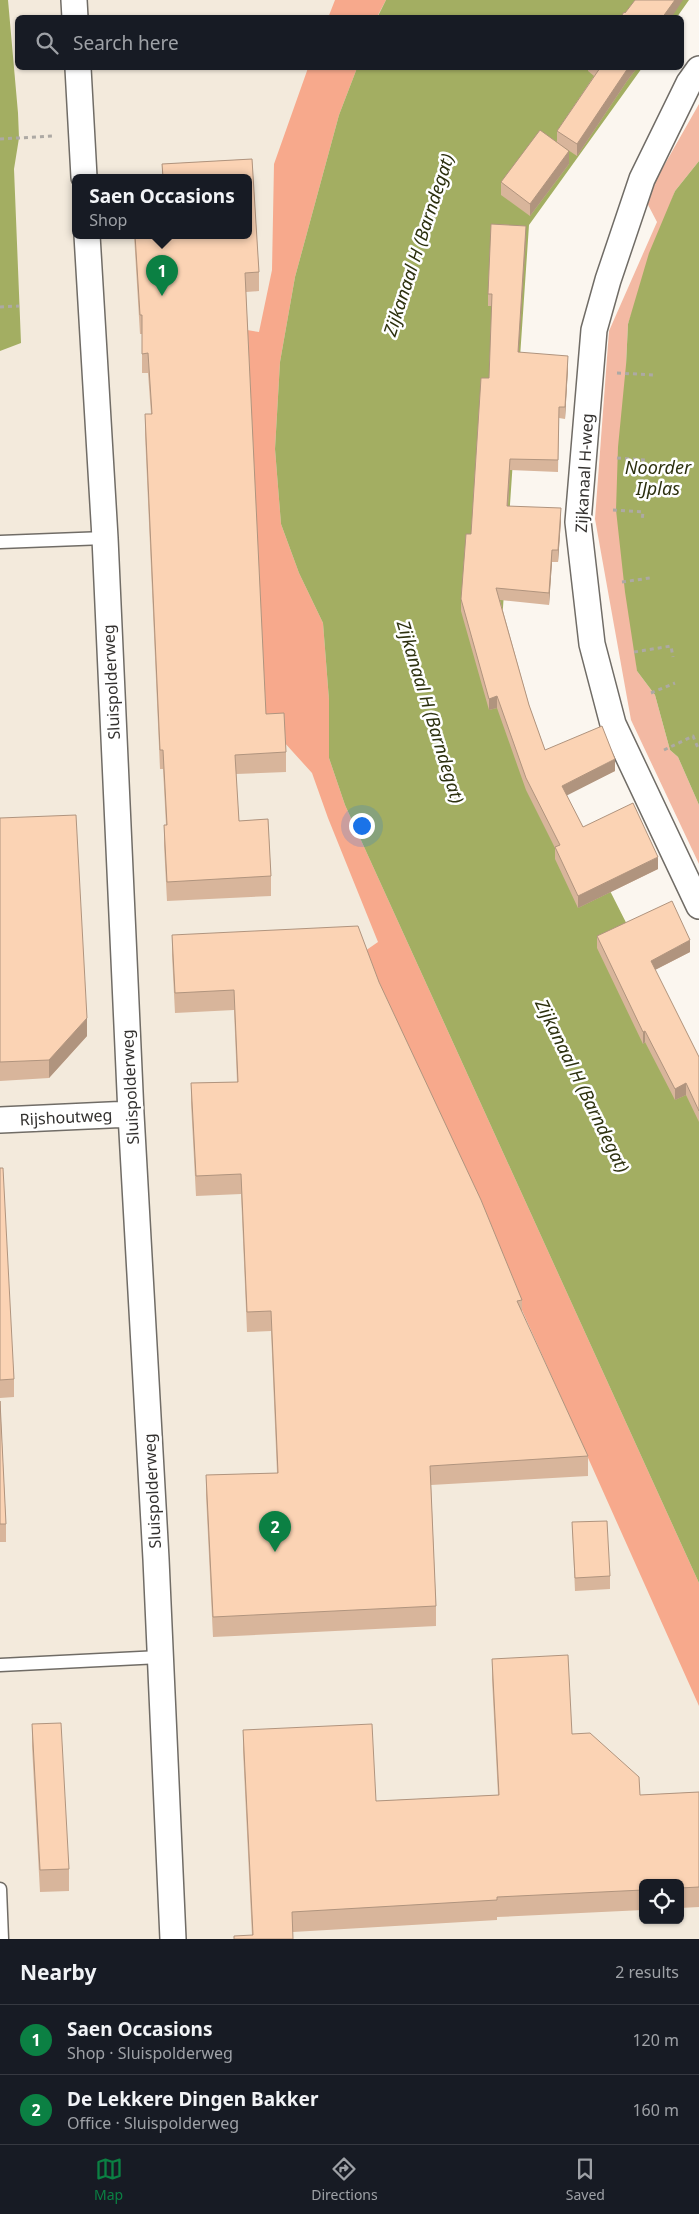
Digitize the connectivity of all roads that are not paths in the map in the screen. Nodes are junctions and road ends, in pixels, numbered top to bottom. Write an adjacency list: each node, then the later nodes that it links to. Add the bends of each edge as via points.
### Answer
1 (74, 0): 2 (street)
2 (75, 15)
3 (699, 69): 9 (street, Zijkanaal H-weg, via 642,179 594,330 578,522 592,644 613,724)
4 (78, 70): 5 (street)
5 (84, 174)
6 (87, 239): 7 (street, Sluispolderweg)
7 (105, 538): 8 (lane); 10 (street, Sluispolderweg)
8 (0, 542)
9 (699, 906)
10 (132, 1114): 11 (street, Rijshoutweg); 12 (street, Sluispolderweg)
11 (0, 1120)
12 (160, 1657): 13 (lane); 16 (street, Sluispolderweg)
13 (0, 1664)
14 (0, 1889): 15 (lane)
15 (2, 1939)
16 (173, 1939)

